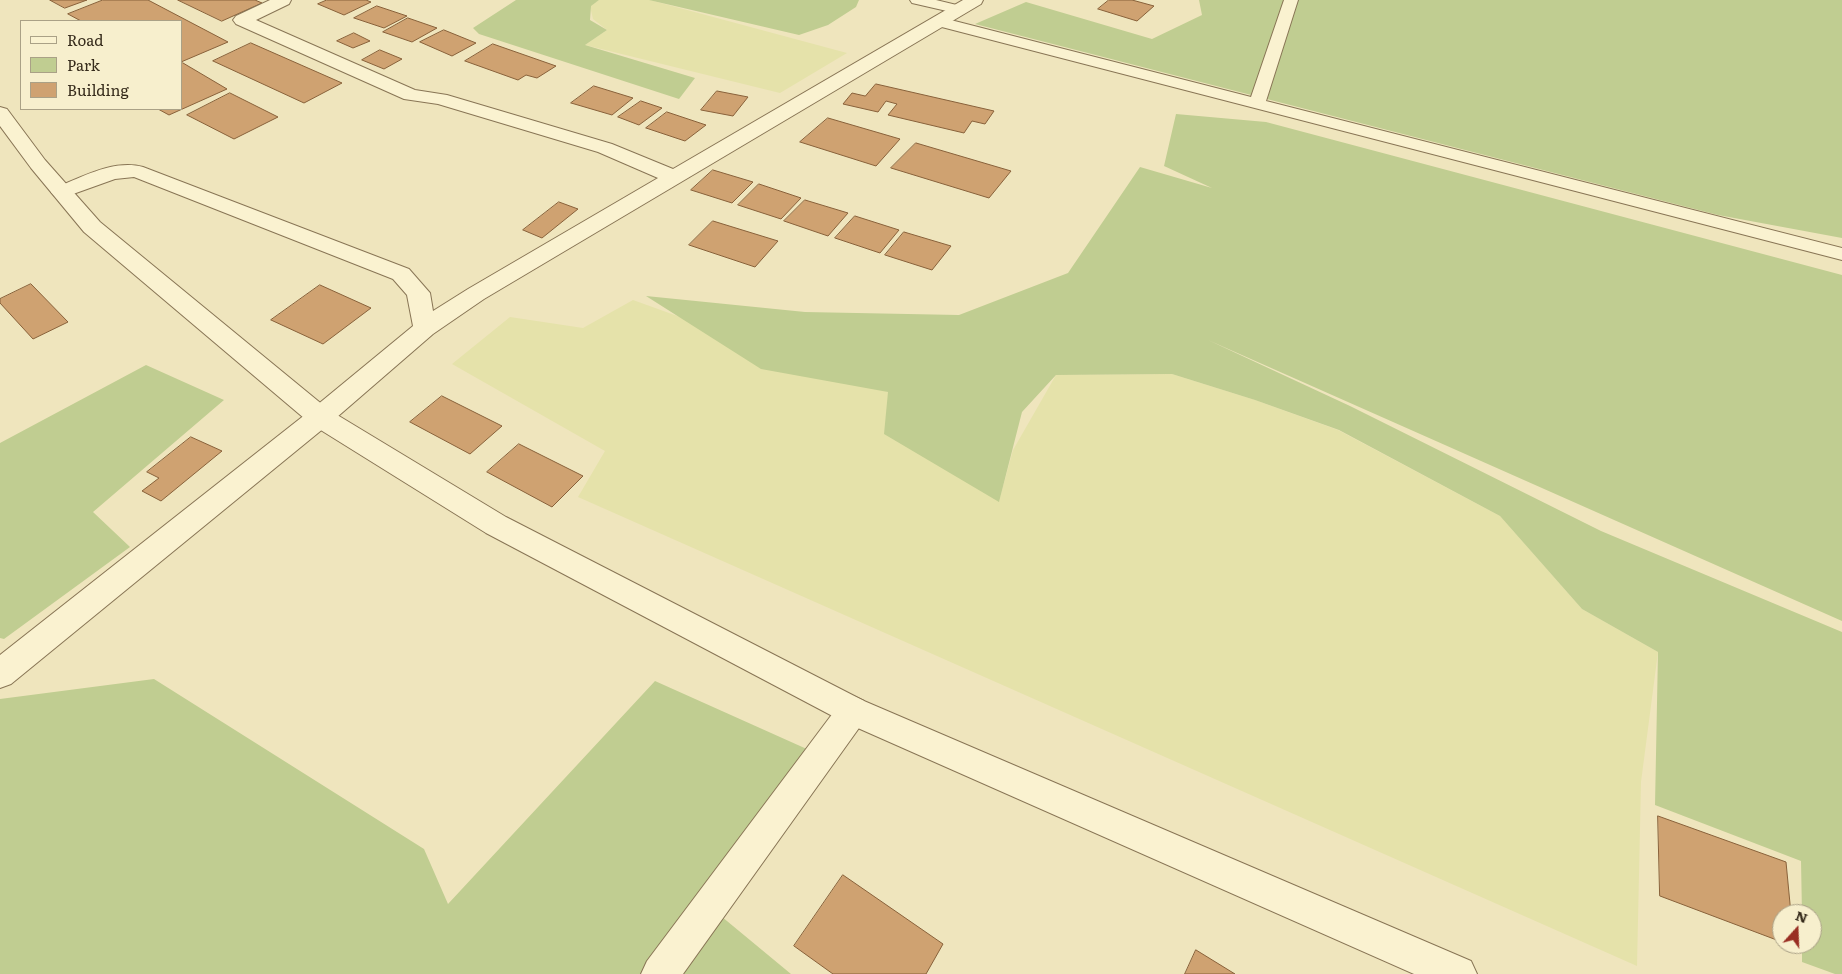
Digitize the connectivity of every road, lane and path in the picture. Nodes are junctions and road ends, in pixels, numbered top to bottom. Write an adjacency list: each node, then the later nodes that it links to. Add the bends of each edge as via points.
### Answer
1 (283, 0): 8 (street, via 242,20 411,95 440,99 604,148)
2 (916, 0): 4 (lane)
3 (1291, 0): 6 (lane)
4 (968, 5): 5 (street)
5 (939, 22): 6 (lane); 8 (street)
6 (1258, 104): 10 (lane)
7 (0, 113): 9 (street)
8 (675, 177): 11 (street, via 476,294)
9 (62, 192): 11 (street, via 112,173 136,171 401,274 418,293); 12 (street, via 92,227)
10 (1842, 254)
11 (425, 328): 12 (street)
12 (320, 417): 13 (street); 14 (street, via 496,524)
13 (0, 674)
14 (853, 711): 15 (street); 16 (street)
15 (660, 974)
16 (1458, 974)

